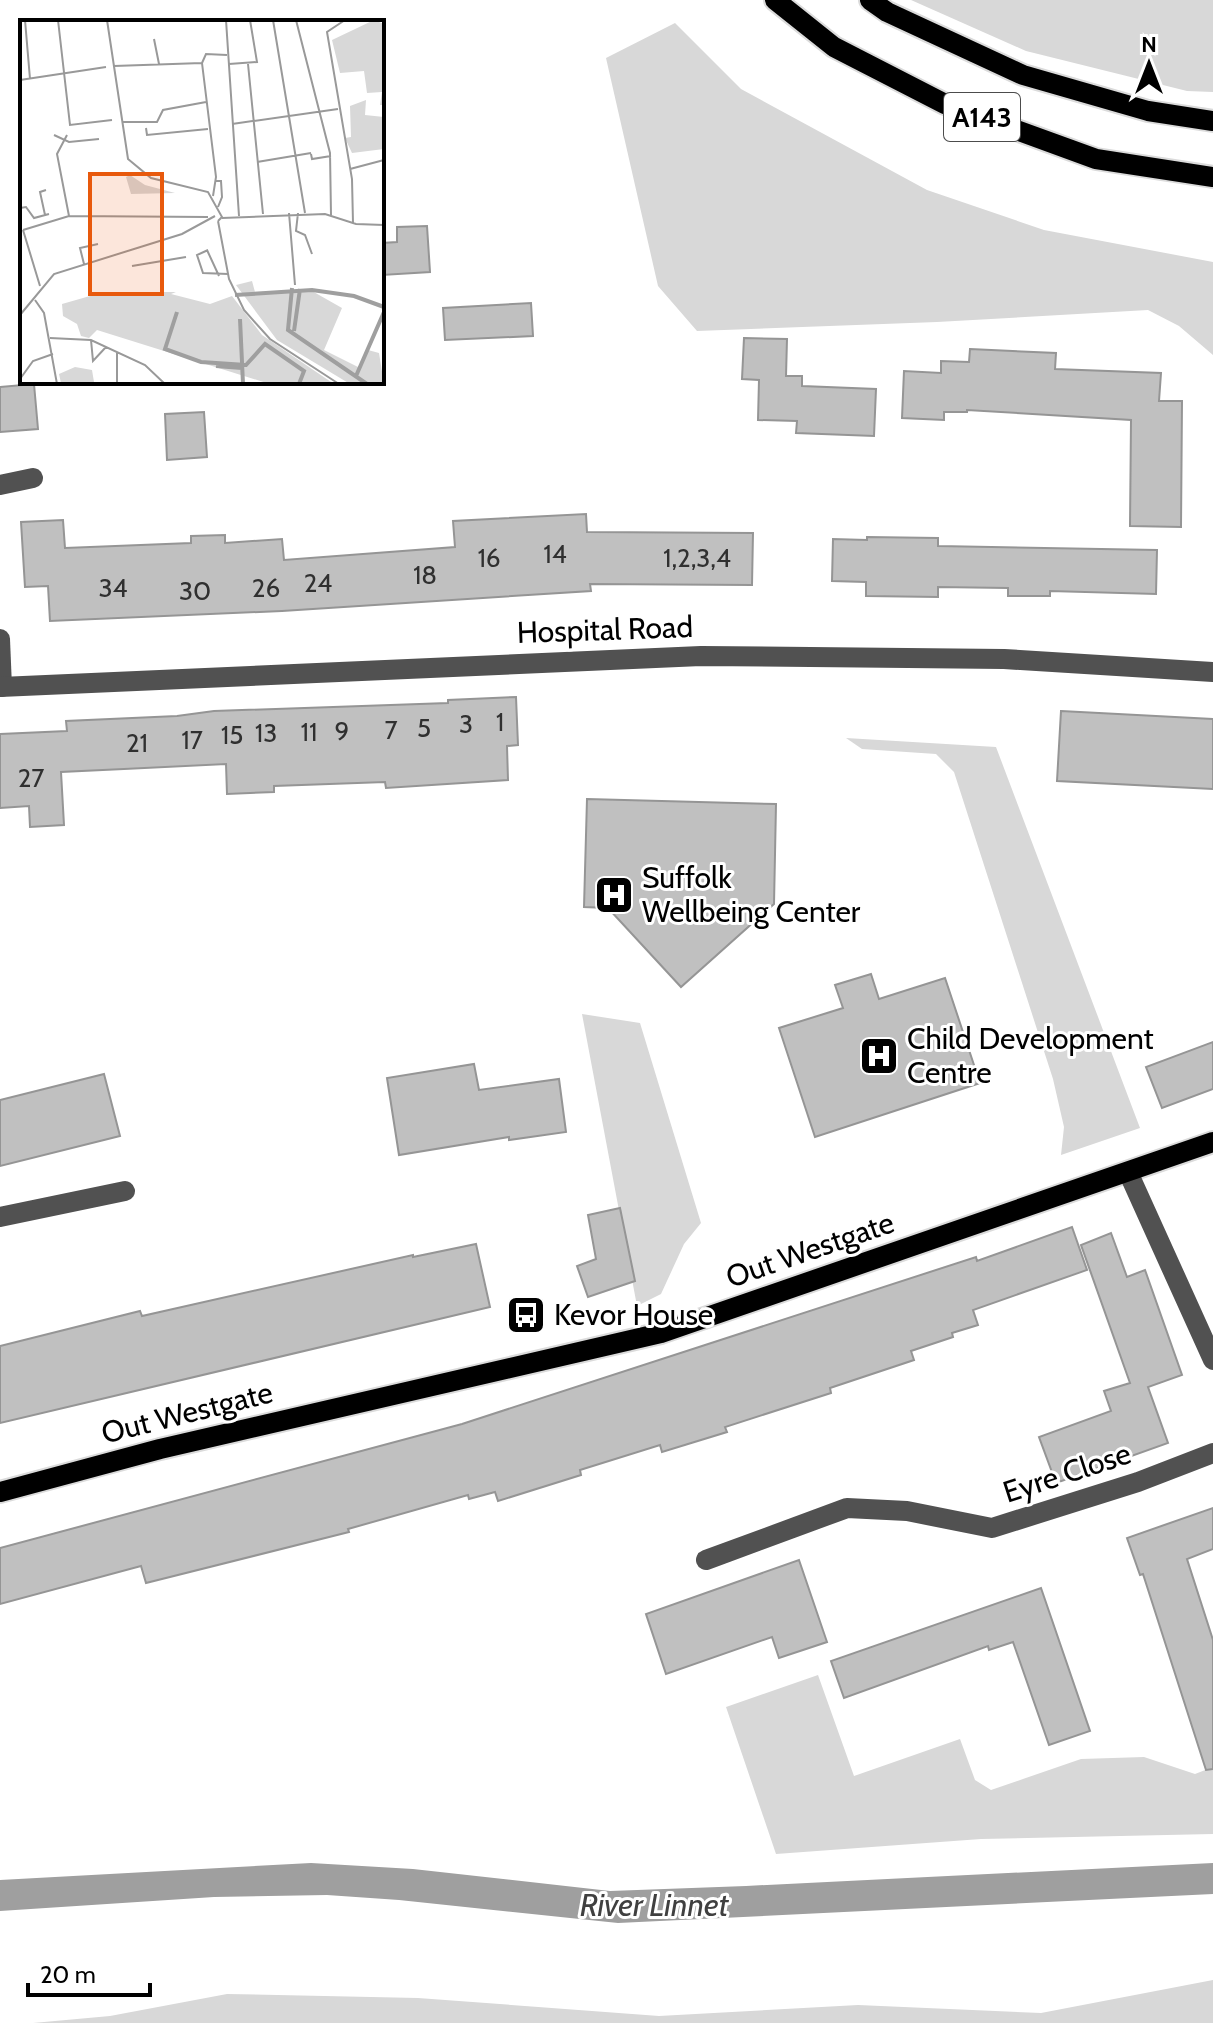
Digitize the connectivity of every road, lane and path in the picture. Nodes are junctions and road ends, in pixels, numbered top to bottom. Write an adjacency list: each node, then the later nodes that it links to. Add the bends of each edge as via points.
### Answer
1 (775, 0): 4 (main road, A143, via 834,47 945,104 1096,159)
2 (870, 0): 3 (main road, A143, via 1023,75 1148,111)
3 (1213, 121)
4 (1213, 177)
5 (33, 478): 6 (street)
6 (0, 485)
7 (0, 639): 9 (street)
8 (1213, 672): 9 (street, Hospital Road, via 1004,659 701,656)
9 (1, 687)
10 (1213, 1142): 11 (main road, Out Westgate)
11 (1128, 1172): 14 (street); 16 (main road, Out Westgate, via 661,1333 160,1449)
12 (125, 1191): 13 (street)
13 (0, 1217)
14 (1213, 1360)
15 (1213, 1453): 17 (street, Eyre Close, via 992,1528 907,1511 847,1508)
16 (0, 1492)
17 (706, 1560)

